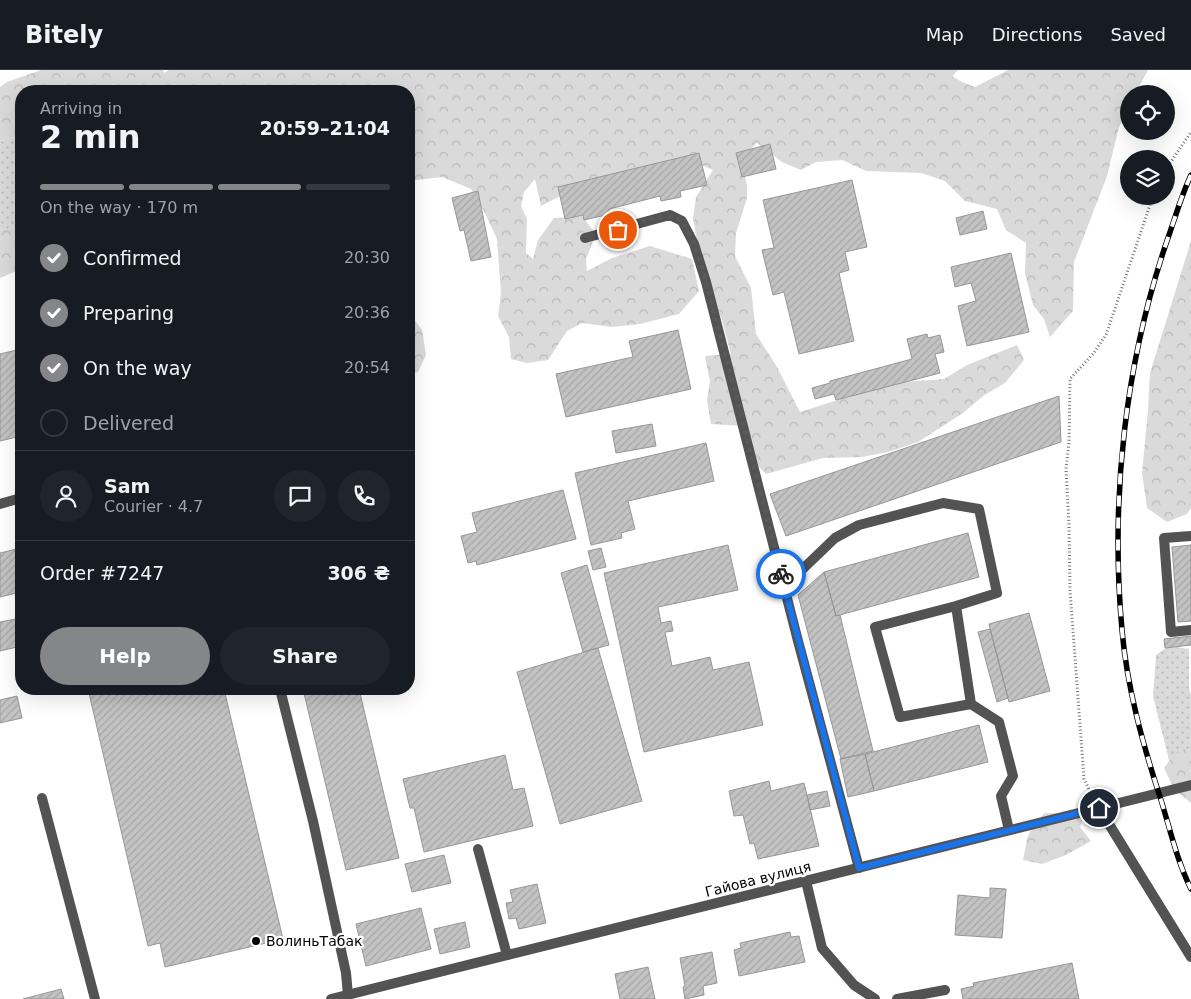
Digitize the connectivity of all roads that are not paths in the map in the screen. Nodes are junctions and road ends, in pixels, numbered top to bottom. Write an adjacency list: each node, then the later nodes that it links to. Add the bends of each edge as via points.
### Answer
1 (585, 238): 5 (street, via 670,216 682,221 694,244 706,282)
2 (15, 500): 3 (street)
3 (0, 504)
4 (1191, 536): 7 (street, via 1164,538 1171,632)
5 (784, 587): 6 (street, via 835,538 859,525 942,503 979,509 997,593); 15 (street)
6 (956, 606): 9 (street); 9 (street, via 875,626 900,717)
7 (1191, 630)
8 (281, 695): 20 (street, via 319,850)
9 (971, 704): 13 (street, via 999,722 1013,776 1001,796)
10 (1191, 785): 12 (street, Гайова вулиця)
11 (42, 798): 21 (street)
12 (1099, 808): 13 (street, Гайова вулиця); 18 (street)
13 (1008, 830): 15 (street, Гайова вулиця)
14 (478, 849): 17 (street)
15 (859, 868): 16 (street, Гайова вулиця)
16 (806, 881): 17 (street, Гайова вулиця); 23 (street, via 822,948 854,985)
17 (507, 955): 20 (street, Гайова вулиця)
18 (1191, 957)
19 (945, 990): 24 (street)
20 (348, 995): 22 (street, Гайова вулиця)
21 (95, 999)
22 (331, 999)
23 (875, 999)
24 (897, 999)

